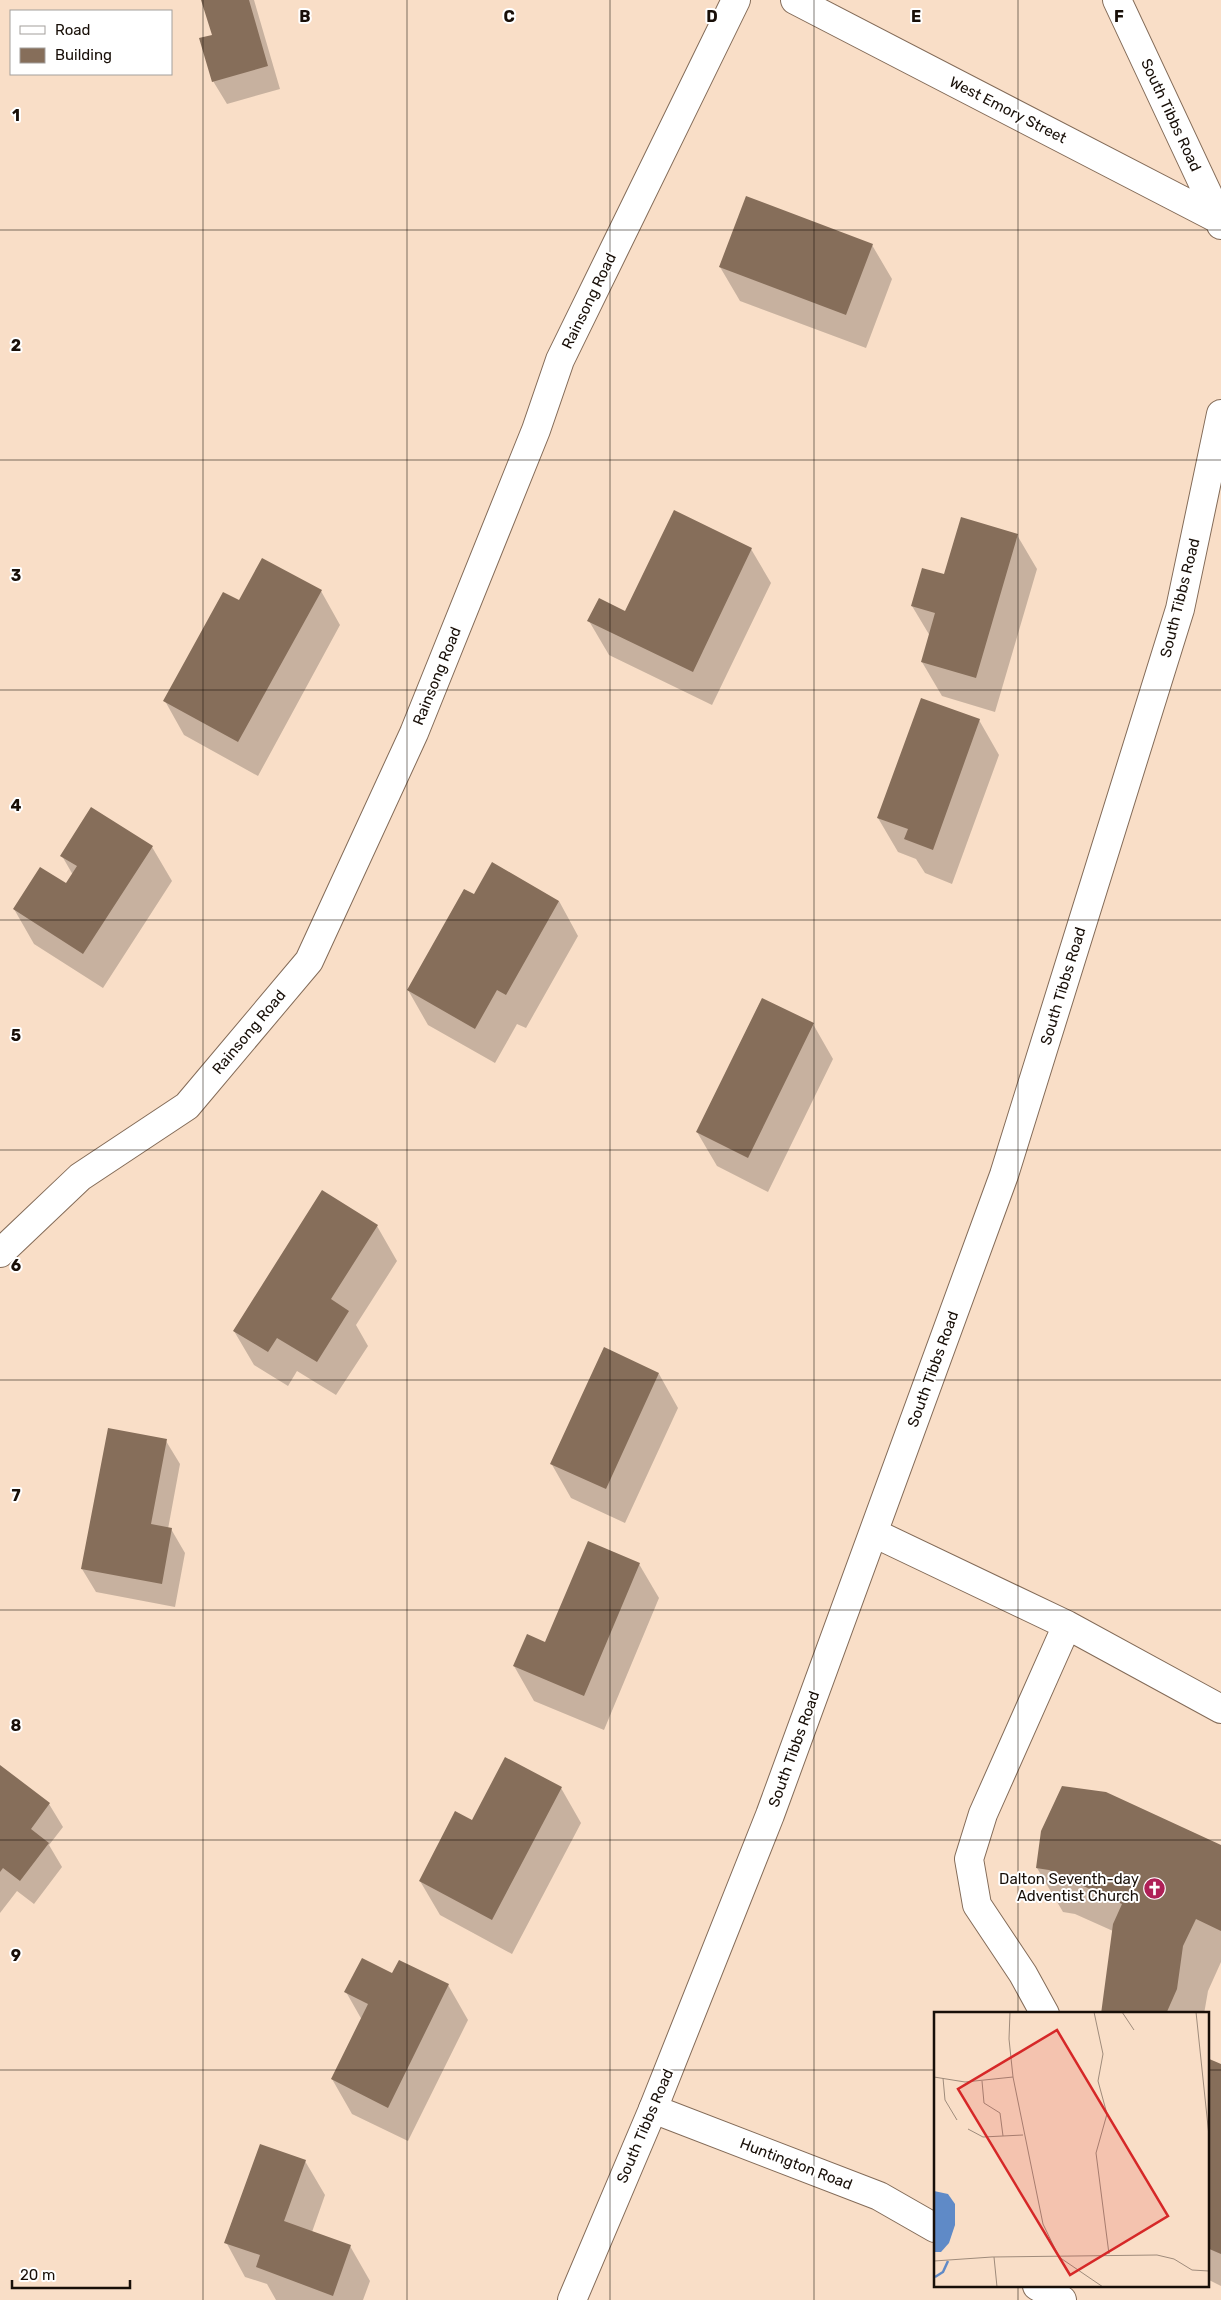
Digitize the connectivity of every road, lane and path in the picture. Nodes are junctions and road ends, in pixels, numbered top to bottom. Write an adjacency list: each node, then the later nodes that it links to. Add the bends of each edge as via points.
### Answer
1 (736, 0): 6 (street, Rainsong Road, via 560,360 536,430 414,733 310,961 188,1106 80,1177)
2 (795, 0): 4 (street, West Emory Street)
3 (1117, 0): 4 (street, South Tibbs Road)
4 (1221, 224)
5 (1221, 414): 7 (street, South Tibbs Road, via 1180,609 1148,714 1004,1174)
6 (0, 1253)
7 (874, 1533): 8 (street); 11 (street, South Tibbs Road, via 770,1815)
8 (1068, 1625): 9 (street); 10 (street, via 983,1814 969,1859 977,1905)
9 (1221, 1709)
10 (1044, 2012)
11 (653, 2109): 12 (street, Huntington Road, via 879,2196); 14 (street, South Tibbs Road)
12 (934, 2227)
13 (1041, 2288): 15 (street)
14 (572, 2300)
15 (1062, 2300)

